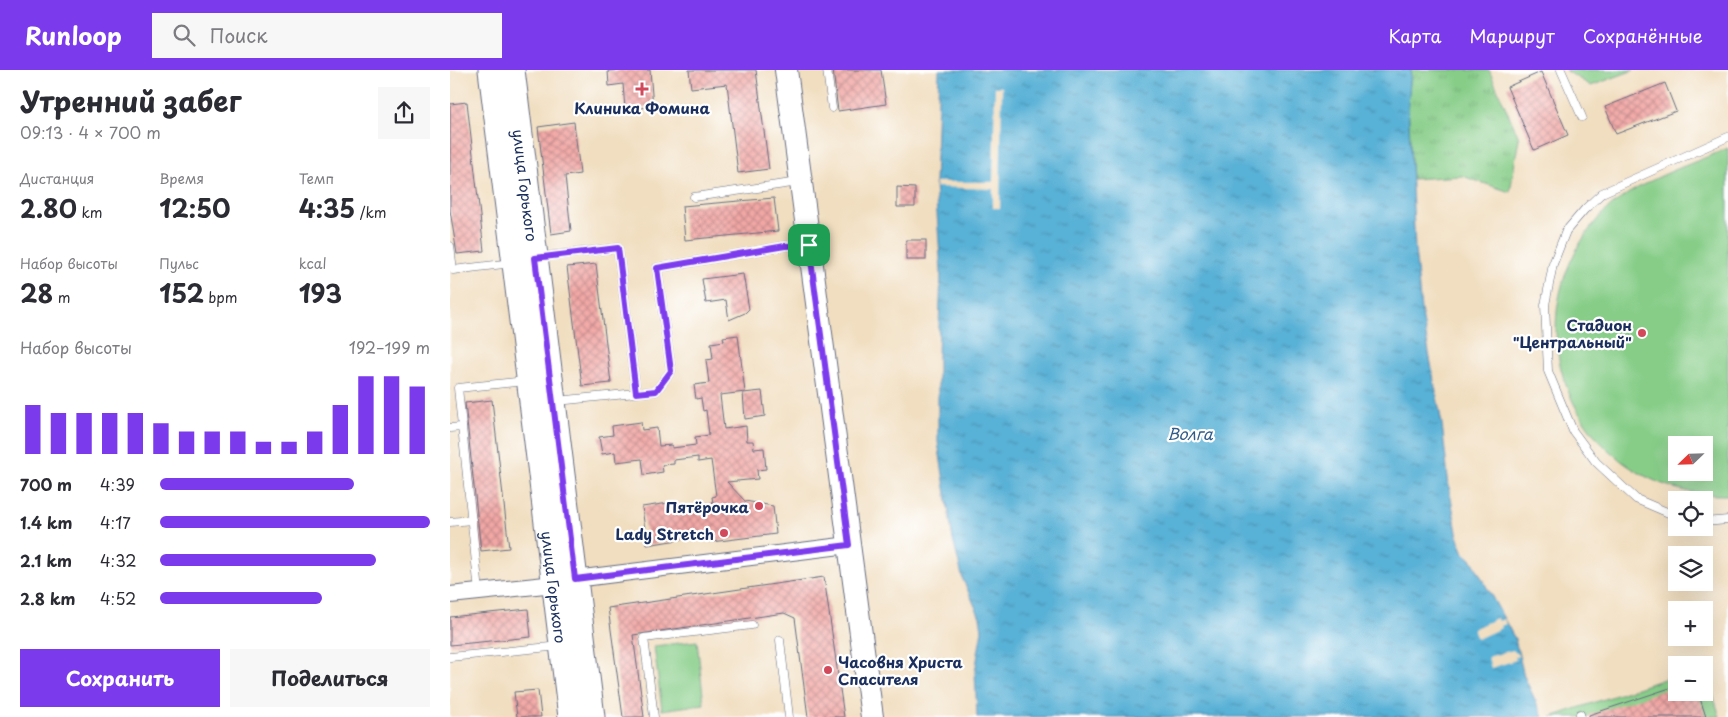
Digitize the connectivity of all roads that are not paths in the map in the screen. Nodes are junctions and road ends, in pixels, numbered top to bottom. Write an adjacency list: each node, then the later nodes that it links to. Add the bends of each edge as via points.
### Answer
1 (491, 70): 14 (main road, улица Горького)
2 (512, 70): 14 (main road, улица Горького)
3 (786, 70): 10 (main road)
4 (799, 70): 38 (main road)
5 (827, 70): 7 (lane)
6 (1561, 70): 8 (lane)
7 (832, 108)
8 (1582, 117)
9 (1728, 137): 20 (lane, via 1602,193 1566,231 1553,264 1545,306 1548,371 1573,431 1596,462 1636,500)
10 (801, 182): 11 (lane); 12 (main road)
11 (694, 197)
12 (809, 245): 16 (lane, via 785,246 657,268 671,371 656,391); 25 (main road)
13 (450, 246): 14 (lane, via 453,270)
14 (525, 260): 15 (main road, улица Горького); 16 (lane, via 618,248); 17 (main road, улица Горького)
15 (530, 380): 18 (lane, via 458,388); 26 (main road, улица Горького)
16 (636, 393): 17 (lane)
17 (553, 401): 26 (main road, улица Горького)
18 (462, 427): 19 (lane); 21 (lane)
19 (450, 428)
20 (1668, 513)
21 (472, 520): 24 (lane); 27 (lane)
22 (1728, 520): 23 (lane)
23 (1713, 521)
24 (450, 522)
25 (849, 545): 26 (street); 37 (main road)
26 (565, 582): 27 (street); 31 (main road, улица Горького); 34 (main road, улица Горького)
27 (479, 592): 28 (street)
28 (450, 595)
29 (752, 625): 35 (lane, via 644,638)
30 (780, 640): 36 (lane)
31 (563, 646): 32 (lane); 33 (main road, улица Горького)
32 (450, 657)
33 (572, 717)
34 (592, 717)
35 (654, 717)
36 (789, 717)
37 (872, 717)
38 (884, 717)

